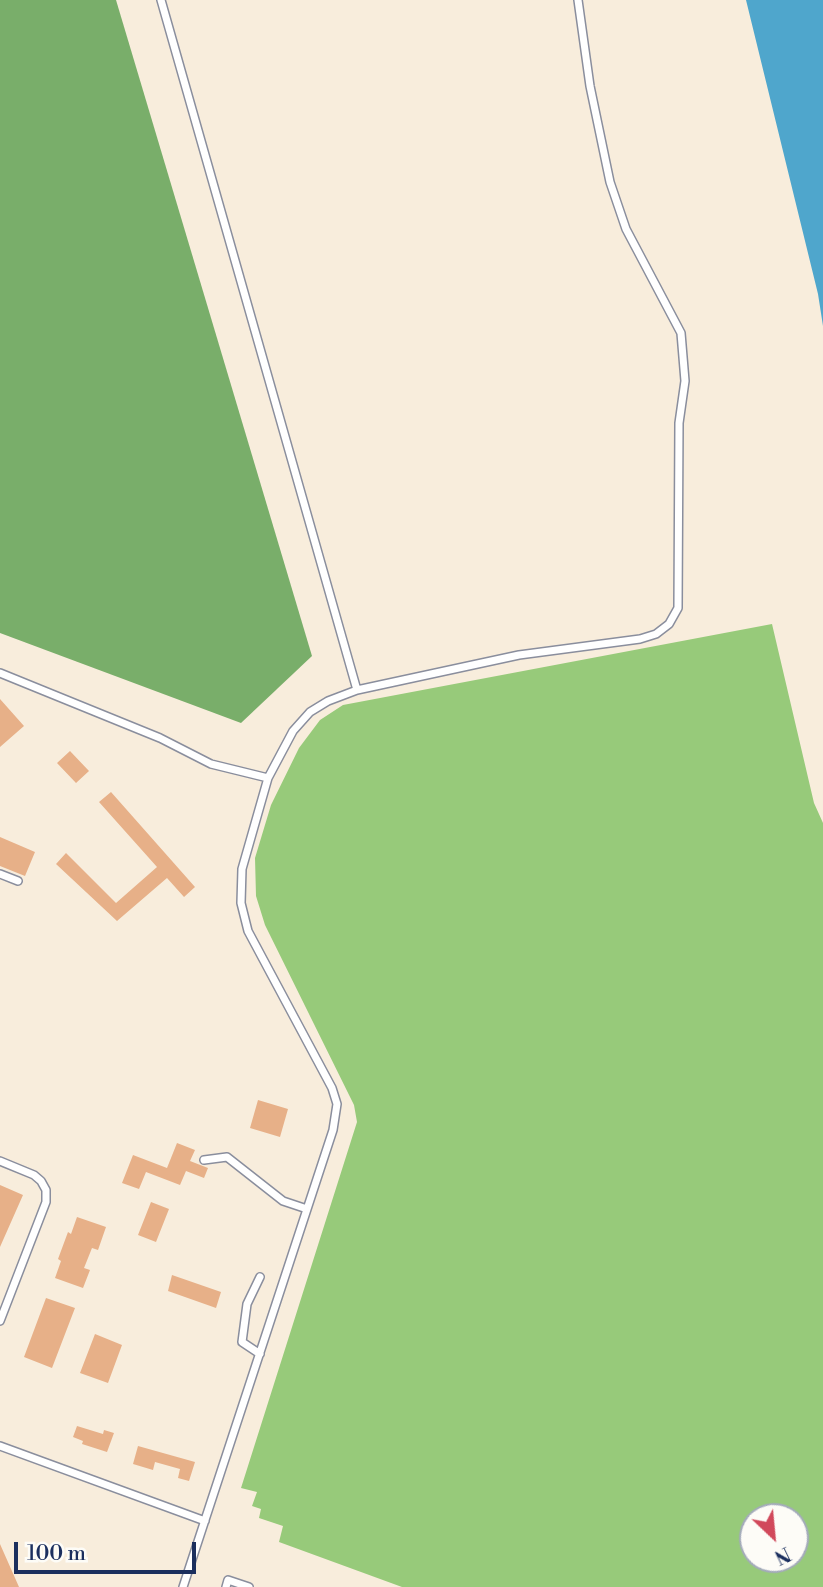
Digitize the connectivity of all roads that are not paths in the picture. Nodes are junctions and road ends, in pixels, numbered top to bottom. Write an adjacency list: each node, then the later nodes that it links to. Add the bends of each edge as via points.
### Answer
1 (161, 0): 4 (lane)
2 (578, 0): 4 (lane, via 610,181 626,229 681,333 685,381 679,423 678,608 669,624 639,639 519,655)
3 (0, 673): 5 (lane, via 160,738 211,764)
4 (357, 690): 5 (lane, via 310,712 293,731)
5 (268, 778): 10 (lane, via 242,869 241,903 248,931 337,1104)
6 (0, 874): 7 (lane)
7 (18, 881)
8 (204, 1160): 10 (lane, via 227,1157 283,1201)
9 (0, 1161): 12 (lane, via 34,1175 46,1190 46,1202)
10 (307, 1209): 13 (lane)
11 (260, 1277): 13 (lane, via 247,1304 242,1342)
12 (0, 1321)
13 (260, 1354): 15 (lane)
14 (0, 1446): 15 (lane)
15 (205, 1521): 16 (lane)
16 (183, 1587)
17 (226, 1587): 18 (lane, via 228,1580)
18 (249, 1587)

